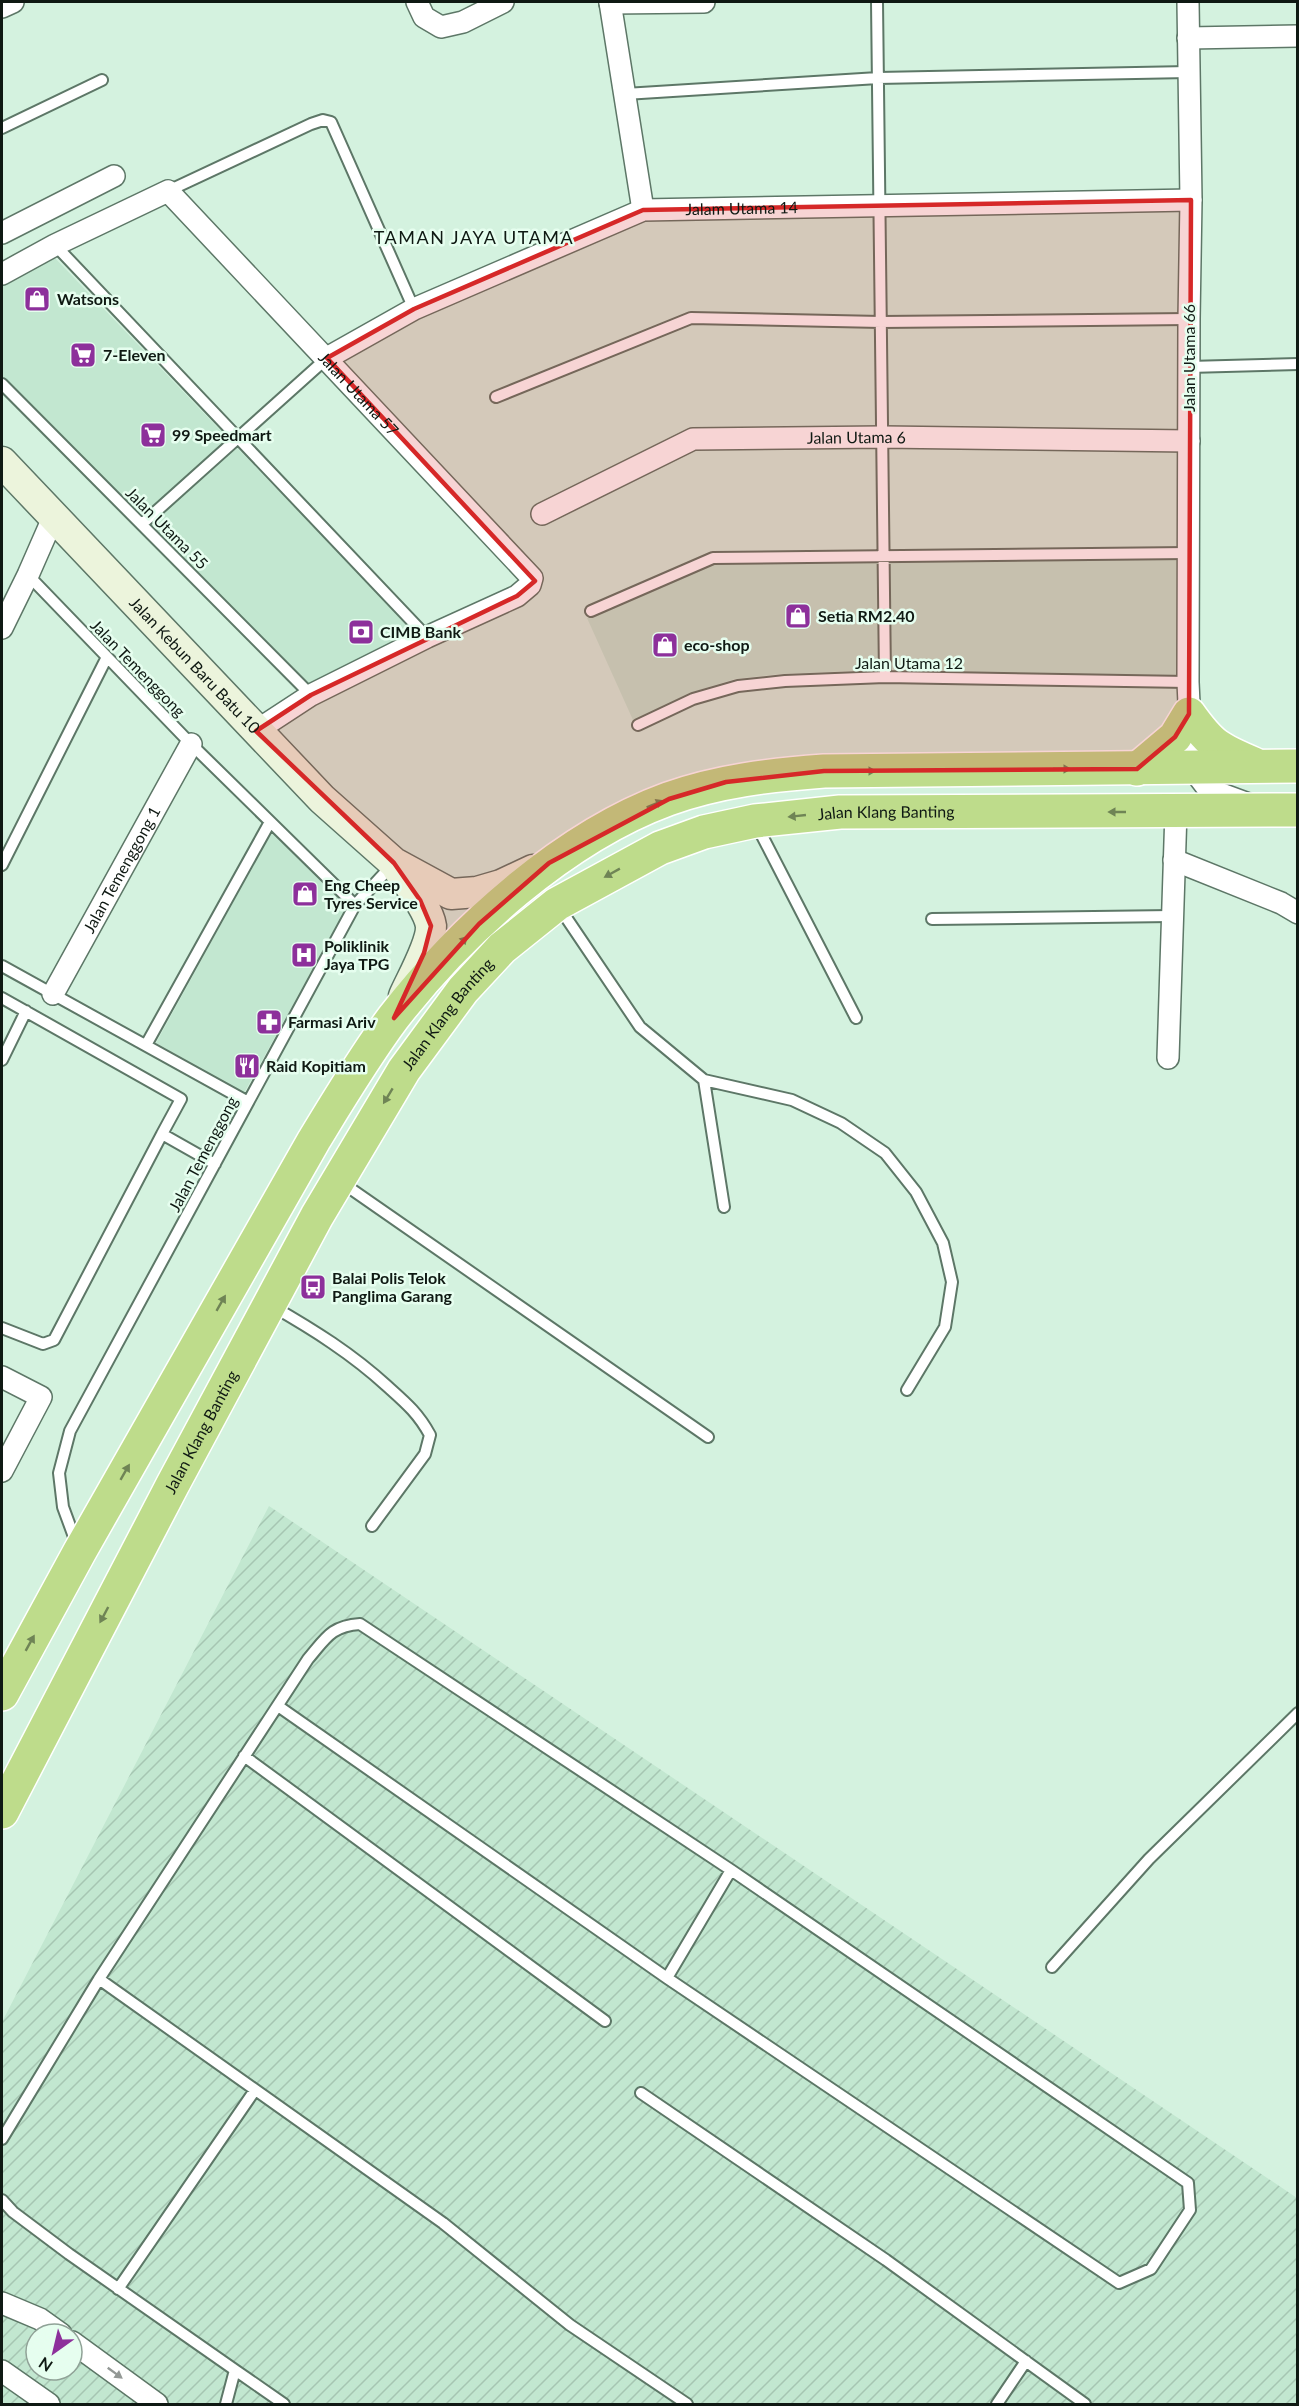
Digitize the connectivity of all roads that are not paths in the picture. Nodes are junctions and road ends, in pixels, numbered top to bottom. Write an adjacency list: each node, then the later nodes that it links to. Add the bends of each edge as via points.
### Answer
1 (13, 2): 7 (street)
2 (503, 2): 8 (street, via 463,22 441,27)
3 (610, 2): 4 (street); 14 (street)
4 (704, 2)
5 (877, 2): 12 (lane)
6 (1188, 2): 10 (street, Jalan Utama 66)
7 (2, 7)
8 (420, 9)
9 (1298, 36): 10 (street)
10 (1188, 38): 11 (street, Jalan Utama 66)
11 (1189, 72): 12 (lane); 18 (street, Jalan Utama 66)
12 (878, 78): 14 (lane); 19 (lane)
13 (102, 80): 15 (lane)
14 (625, 94): 20 (street)
15 (2, 128)
16 (114, 176): 21 (street)
17 (168, 191): 22 (street); 24 (lane, via 312,124 331,122); 27 (street, Jalan Utama 57)
18 (1191, 200): 19 (street, Jalam Utama 14); 25 (street, Jalan Utama 66)
19 (879, 206): 20 (street, Jalam Utama 14); 26 (lane)
20 (643, 210): 24 (street, Jalam Utama 14)
21 (2, 233)
22 (55, 245): 23 (street); 32 (lane)
23 (2, 274)
24 (414, 309): 27 (street, Jalam Utama 14)
25 (1189, 320): 26 (lane); 29 (street, Jalan Utama 66)
26 (881, 322): 31 (lane, via 691,318); 33 (lane)
27 (327, 358): 32 (lane); 44 (street, Jalan Utama 57, via 532,578 517,596)
28 (1298, 364): 29 (lane)
29 (1189, 367): 34 (street, Jalan Utama 66)
30 (2, 384): 38 (lane, Jalan Utama 55)
31 (496, 397)
32 (239, 437): 38 (lane); 44 (lane)
33 (883, 437): 34 (street, Jalan Utama 6); 36 (street, Jalan Utama 6, via 693,439); 40 (lane)
34 (1189, 441): 39 (street, Jalan Utama 66)
35 (2, 462): 37 (street, Jalan Kebun Baru Batu 10)
36 (542, 514)
37 (53, 518): 41 (street); 51 (street, Jalan Kebun Baru Batu 10)
38 (142, 524): 48 (lane, Jalan Utama 55)
39 (1189, 553): 40 (lane); 47 (street, Jalan Utama 66)
40 (884, 556): 42 (lane, via 713,558); 46 (lane)
41 (28, 575): 43 (street); 45 (lane, Jalan Temenggong)
42 (591, 611)
43 (2, 628)
44 (427, 637): 48 (street)
45 (107, 657): 52 (lane, Jalan Temenggong); 64 (lane)
46 (885, 677): 47 (lane, Jalan Utama 12); 50 (lane, Jalan Utama 12, via 738,686 693,699)
47 (1188, 682): 49 (street, Jalan Utama 66)
48 (311, 695): 51 (street)
49 (1189, 714): 54 (highway, via 1208,740); 55 (street, Jalan Utama 66); 56 (highway, via 1175,737)
50 (638, 725)
51 (256, 731): 62 (street, Jalan Kebun Baru Batu 10, via 322,799)
52 (191, 744): 60 (lane, Jalan Temenggong); 71 (street, Jalan Temenggong 1)
53 (1298, 766): 54 (highway)
54 (1260, 767): 55 (highway)
55 (1192, 768): 56 (highway); 57 (street, via 1208,789 1229,798)
56 (1137, 769): 63 (highway, one-way to 56, via 635,812 726,782 756,777 824,771)
57 (1284, 810): 58 (highway, Jalan Klang Banting)
58 (1176, 811): 59 (highway, Jalan Klang Banting, one-way to 59, via 840,812); 61 (street)
59 (754, 821): 65 (highway, Jalan Klang Banting, one-way to 65, via 704,832 660,848); 75 (lane)
60 (270, 822): 66 (lane, Jalan Temenggong); 76 (lane)
61 (1174, 860): 67 (street); 68 (street)
62 (394, 863): 63 (street, via 451,894 501,885); 66 (lane); 74 (street, via 420,900 431,926 424,953)
63 (549, 863): 74 (highway, one-way to 63, via 479,924)
64 (2, 866)
65 (557, 904): 79 (lane, via 640,1027); 83 (highway, Jalan Klang Banting, one-way to 83, via 502,948 443,1015 404,1070)
66 (355, 905): 80 (lane, Jalan Temenggong)
67 (1298, 913)
68 (1172, 916): 69 (lane); 77 (street)
69 (932, 919)
70 (2, 966): 71 (lane)
71 (53, 994): 76 (lane)
72 (2, 998): 73 (lane)
73 (26, 1011): 78 (lane); 81 (lane, via 181,1099)
74 (394, 1018): 92 (highway, one-way to 74, via 314,1140)
75 (856, 1018)
76 (146, 1045): 80 (lane)
77 (1168, 1058)
78 (2, 1060)
79 (704, 1080): 84 (lane); 88 (lane, via 792,1100 841,1123 885,1153 916,1192 943,1244 952,1282 945,1327)
80 (248, 1102): 82 (lane, Jalan Temenggong)
81 (162, 1134): 82 (lane); 86 (lane, via 54,1340 43,1344)
82 (214, 1164): 92 (lane, Jalan Temenggong, via 70,1431 59,1473 63,1507)
83 (338, 1180): 85 (highway, Jalan Klang Banting); 89 (lane)
84 (724, 1207)
85 (270, 1305): 91 (lane, via 362,1363 419,1415 430,1435 425,1454); 97 (highway, Jalan Klang Banting, one-way to 97)
86 (2, 1328)
87 (2, 1377): 90 (street, via 41,1397)
88 (907, 1390)
89 (708, 1437)
90 (2, 1471)
91 (372, 1526)
92 (80, 1551): 93 (highway, one-way to 92)
93 (2, 1694)
94 (278, 1706): 96 (lane); 98 (lane, via 326,1637 342,1625 360,1624); 100 (lane)
95 (1298, 1713): 99 (lane, via 1149,1859)
96 (244, 1756): 101 (lane); 102 (lane)
97 (2, 1812)
98 (731, 1870): 100 (lane); 100 (lane, via 1188,2184 1190,2210 1151,2269 1119,2283)
99 (1052, 1967)
100 (667, 1978)
101 (99, 1979): 103 (lane); 105 (lane)
102 (605, 2021)
103 (255, 2090): 107 (lane); 118 (lane, via 443,2223 570,2325)
104 (641, 2093): 111 (lane)
105 (2, 2139)
106 (2, 2200): 107 (lane)
107 (118, 2289): 112 (lane)
108 (2, 2303): 109 (street)
109 (44, 2322)
110 (84, 2351): 115 (street, one-way to 115)
111 (1026, 2361): 119 (lane); 120 (lane)
112 (235, 2370): 116 (lane); 117 (lane)
113 (2, 2371): 114 (street)
114 (49, 2404)
115 (157, 2404)
116 (225, 2404)
117 (284, 2404)
118 (687, 2404)
119 (997, 2404)
120 (1084, 2404)

